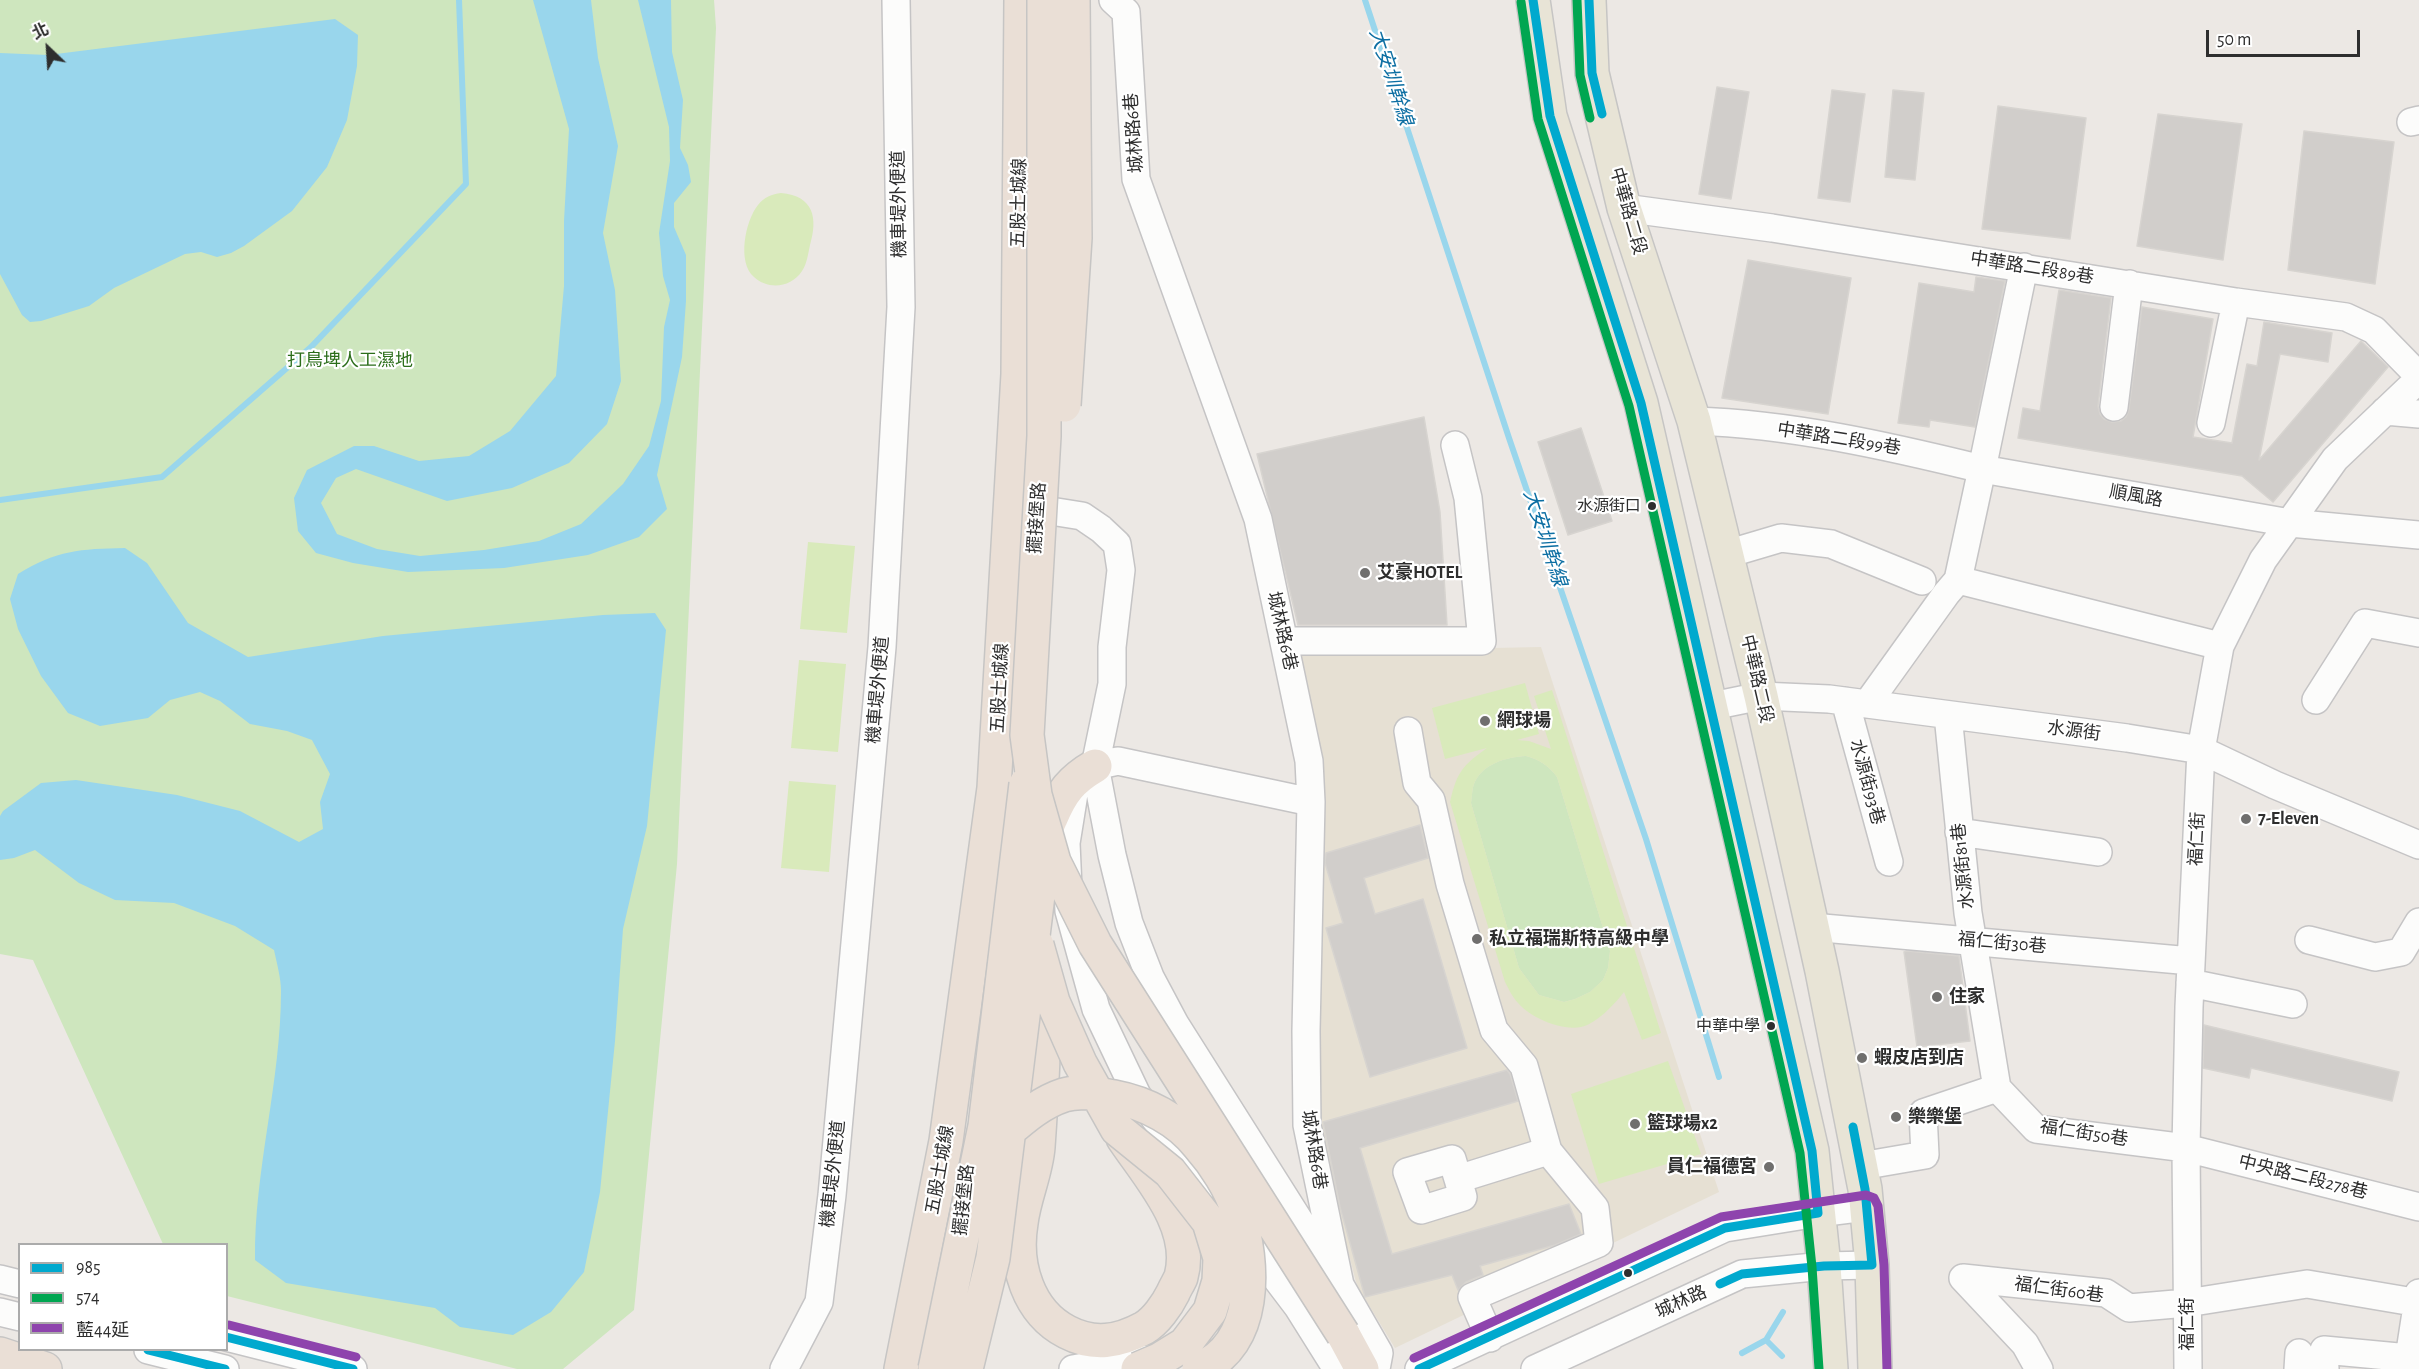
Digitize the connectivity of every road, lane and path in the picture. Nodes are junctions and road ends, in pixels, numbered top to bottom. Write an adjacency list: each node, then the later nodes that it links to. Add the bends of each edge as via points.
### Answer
1 (896, 0): 77 (street, 機車堤外便道, via 901,308 882,647 819,1302)
2 (1048, 0): 5 (street); 18 (street, 擺接堡路, via 1049,291); 21 (highway, bridge, via 1075,238); 34 (highway, bridge, via 1044,436); 78 (highway, 五股土城線, via 1018,374 994,788 946,1141)
3 (1533, 0): 31 (main road, via 1550,116 1641,403)
4 (1588, 0): 6 (main road, 中華路二段, via 1592,73)
5 (1114, 1): 26 (street, 城林路6巷, via 1126,12 1136,179 1258,519)
6 (1624, 207): 7 (street, 中華路二段89巷); 14 (main road, 中華路二段)
7 (2024, 267): 8 (street, 中華路二段89巷); 17 (street)
8 (2129, 284): 9 (street, 中華路二段89巷); 11 (street)
9 (2236, 302): 10 (street, 中華路二段89巷, via 2346,317 2374,330); 15 (street)
10 (2419, 377): 12 (street, 福仁街)
11 (2114, 408)
12 (2385, 411): 13 (street); 19 (street, 福仁街, via 2335,459)
13 (2419, 414)
14 (1694, 421): 17 (street, 中華路二段99巷, via 1730,422 1865,442); 22 (main road, 中華路二段)
15 (2211, 423)
16 (1455, 445): 26 (street, via 1468,498 1482,641)
17 (1982, 470): 19 (street, 順風路); 23 (street)
18 (1038, 509): 36 (street, via 1082,516 1118,544 1121,570 1112,647 1097,684); 48 (street, 擺接堡路)
19 (2290, 523): 20 (street, 順風路); 27 (street, 福仁街, via 2263,560)
20 (2419, 535)
21 (1055, 538): 79 (highway, bridge, via 986,1126); 82 (highway, bridge, via 1040,879 993,1258)
22 (1727, 554): 24 (street, via 1781,538 1831,544); 28 (main road, 中華路二段)
23 (1958, 580): 27 (street); 30 (street)
24 (1922, 581)
25 (2419, 633): 29 (street, via 2365,622)
26 (1285, 641): 37 (street, 城林路6巷, via 1309,761)
27 (2220, 646): 35 (street, 福仁街)
28 (1761, 696): 30 (street, 水源街); 31 (street, 水源街); 43 (main road, 中華路二段)
29 (2316, 700)
30 (1856, 703): 32 (street, 水源街); 41 (street, 水源街93巷)
31 (1712, 706): 57 (main road, via 1812,1151)
32 (1948, 715): 35 (street, 水源街); 38 (street, 水源街81巷)
33 (1408, 731): 52 (street, via 1417,783 1431,800 1450,884 1494,1030 1524,1066)
34 (1027, 735): 50 (highway, bridge, via 1020,824 1030,923 1053,1002 1080,1063); 86 (highway, bridge, via 1035,795 1054,862 1095,944)
35 (2201, 750): 39 (street, 水源街); 46 (street, 福仁街)
36 (1086, 771): 37 (street, via 1118,761); 50 (highway, bridge, via 1060,797 1042,839 1045,1032 1037,1150 1020,1224 1021,1262 1037,1307 1053,1325 1098,1342 1122,1339 1148,1326 1168,1302 1181,1276 1183,1253 1176,1220); 62 (street, via 1129,923 1150,977 1175,1024); 85 (street, via 1066,843 1069,911 1096,1009 1137,1095 1298,1307)
37 (1311, 802): 62 (street, 城林路6巷, via 1307,1125)
38 (1959, 832): 40 (street); 44 (street, 水源街81巷)
39 (2419, 845)
40 (2098, 852)
41 (1889, 862)
42 (2419, 922): 45 (street, via 2401,952 2375,957)
43 (1812, 927): 44 (street, 福仁街30巷); 53 (main road, 中華路二段)
44 (1972, 940): 46 (street, 福仁街30巷); 49 (street, 水源街81巷)
45 (2309, 940)
46 (2190, 972): 47 (street, 福仁街30巷); 51 (street, 福仁街)
47 (2293, 1004)
48 (992, 1034): 81 (street, 擺接堡路, via 973,1109 954,1297); 82 (street, 擺接堡路, via 995,1110 983,1300)
49 (1997, 1088): 51 (street, 福仁街50巷, via 2036,1129); 53 (street, via 1923,1113 1925,1155)
50 (1118, 1129): 73 (highway, bridge, via 1170,1172 1209,1222 1220,1258 1220,1281 1210,1311 1185,1344)
51 (2186, 1148): 56 (street, 中央路二段278巷); 64 (street, 福仁街)
52 (1548, 1151): 54 (street); 68 (street, via 1595,1208 1599,1243 1472,1297)
53 (1861, 1166): 55 (main road, 中華路二段)
54 (1458, 1179)
55 (1866, 1207): 57 (street); 58 (main road, 中華路二段)
56 (2419, 1207)
57 (1818, 1213): 59 (main road); 68 (street, via 1725,1228)
58 (1872, 1265): 59 (street, 城林路); 91 (main road, 中華路二段)
59 (1824, 1266): 89 (street, 城林路, via 1742,1274); 90 (main road)
60 (0, 1279): 61 (street)
61 (18, 1284)
62 (1340, 1285): 87 (street, via 1379,1353)
63 (2419, 1299): 64 (street, 福仁街60巷, via 2307,1284); 72 (street)
64 (2187, 1304): 92 (street, 福仁街60巷, via 2129,1308 2106,1293 1963,1278 2025,1344); 93 (street, 福仁街)
65 (0, 1312): 66 (street)
66 (18, 1316)
67 (228, 1338): 76 (street)
68 (1490, 1338): 88 (street)
69 (152, 1351): 75 (street)
70 (0, 1354): 74 (highway)
71 (2311, 1360): 72 (street)
72 (2409, 1363)
73 (1145, 1364): 83 (street, via 1106,1363)
74 (45, 1369)
75 (225, 1369)
76 (353, 1369)
77 (784, 1369)
78 (901, 1369)
79 (935, 1369)
80 (945, 1369): 84 (highway, bridge, via 983,1179 1000,1137 1045,1104 1066,1095 1095,1093 1123,1099 1175,1123 1215,1167 1238,1211 1249,1273 1247,1308 1236,1336 1214,1363)
81 (954, 1369)
82 (967, 1369)
83 (1073, 1369)
84 (1218, 1369)
85 (1340, 1369)
86 (1362, 1369)
87 (1376, 1369)
88 (1419, 1369)
89 (1534, 1369)
90 (1831, 1369)
91 (1875, 1369)
92 (2039, 1369)
93 (2188, 1369)

